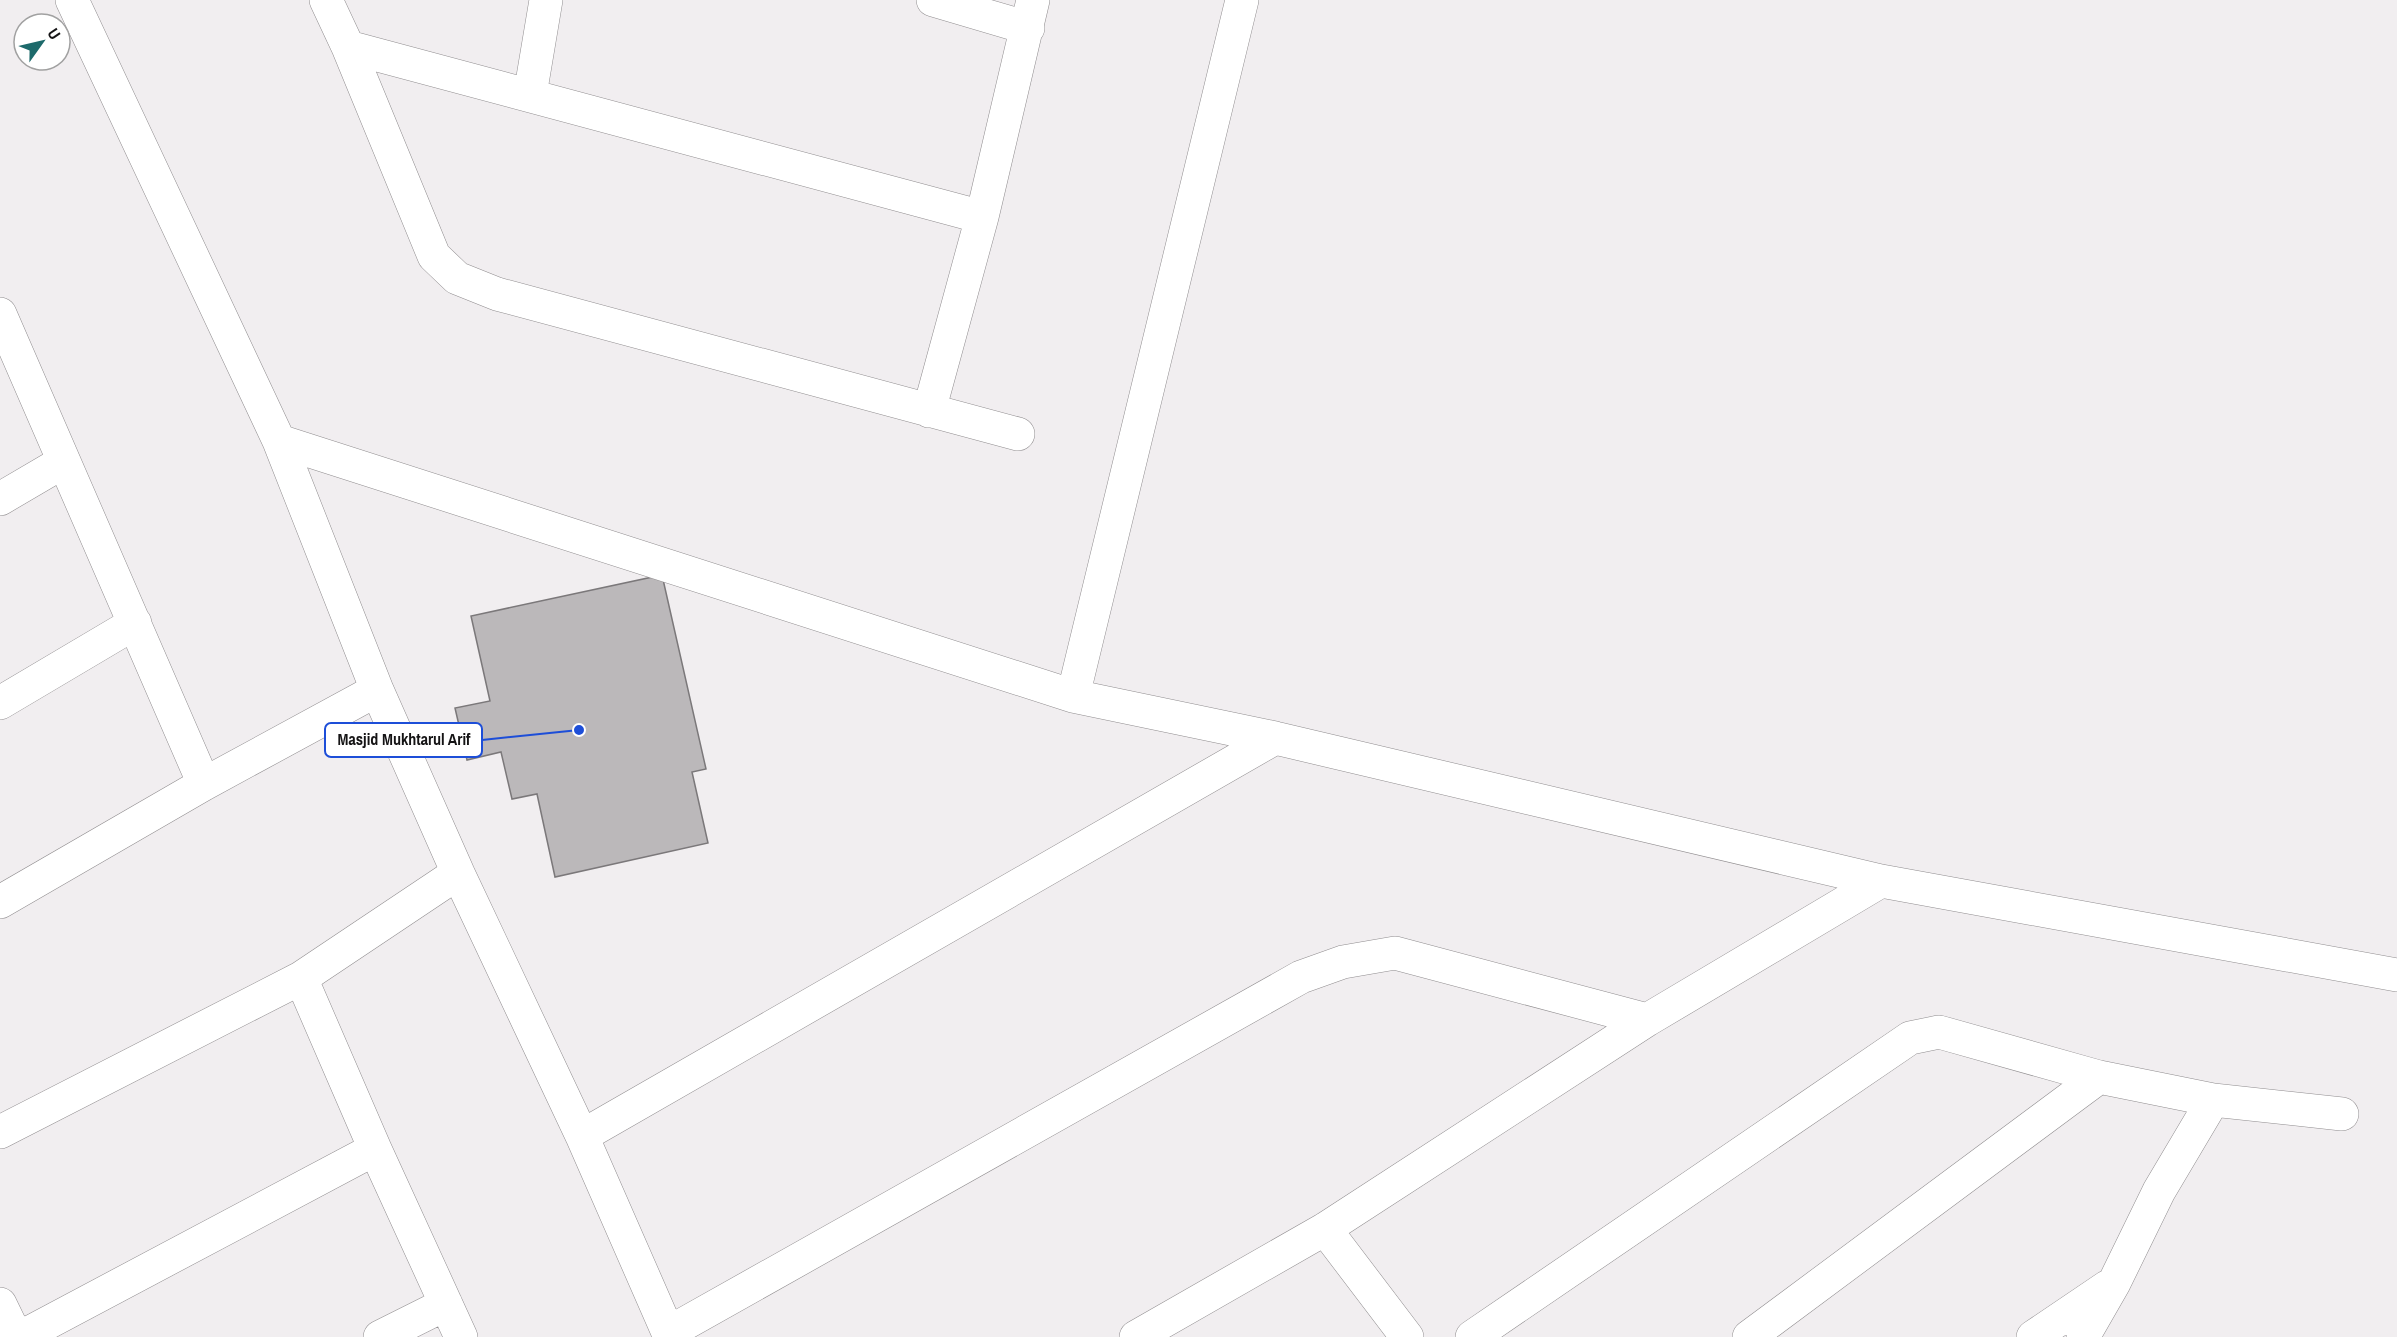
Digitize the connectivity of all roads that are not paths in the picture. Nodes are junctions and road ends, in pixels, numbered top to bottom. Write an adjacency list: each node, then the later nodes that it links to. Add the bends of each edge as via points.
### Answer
1 (72, 0): 13 (street)
2 (326, 0): 7 (street)
3 (546, 0): 8 (street)
4 (933, 0): 6 (street)
5 (1242, 0): 18 (street)
6 (1031, 14): 9 (street)
7 (348, 46): 8 (street); 11 (street, via 434,256 457,278 497,294)
8 (530, 95): 9 (street)
9 (982, 217): 11 (street)
10 (2, 321): 14 (street)
11 (928, 411): 12 (street)
12 (1018, 434)
13 (279, 441): 17 (street); 18 (street)
14 (63, 462): 15 (street); 16 (street)
15 (0, 499)
16 (135, 623): 19 (street); 21 (street)
17 (377, 690): 21 (street); 22 (street)
18 (1073, 696): 20 (street)
19 (0, 703)
20 (1275, 738): 23 (street); 32 (street)
21 (204, 784): 24 (street)
22 (458, 873): 26 (street); 32 (street)
23 (1881, 881): 25 (street); 27 (street)
24 (0, 902)
25 (2397, 975)
26 (302, 978): 31 (street); 33 (street)
27 (1647, 1020): 34 (street); 38 (street, via 1395,952 1342,962 1301,977)
28 (2099, 1077): 29 (street); 45 (street, via 1939,1032 1910,1038); 46 (street)
29 (2213, 1100): 30 (street); 35 (street, via 2159,1191)
30 (2342, 1114)
31 (0, 1132)
32 (582, 1136): 38 (street)
33 (375, 1149): 37 (street); 40 (street)
34 (1325, 1229): 43 (street); 44 (street)
35 (2114, 1283): 47 (street); 48 (street)
36 (0, 1304): 39 (street)
37 (446, 1304): 41 (street); 42 (street)
38 (669, 1335)
39 (16, 1337)
40 (21, 1337)
41 (380, 1337)
42 (460, 1337)
43 (1136, 1337)
44 (1407, 1337)
45 (1472, 1337)
46 (1749, 1337)
47 (2033, 1337)
48 (2082, 1337)

